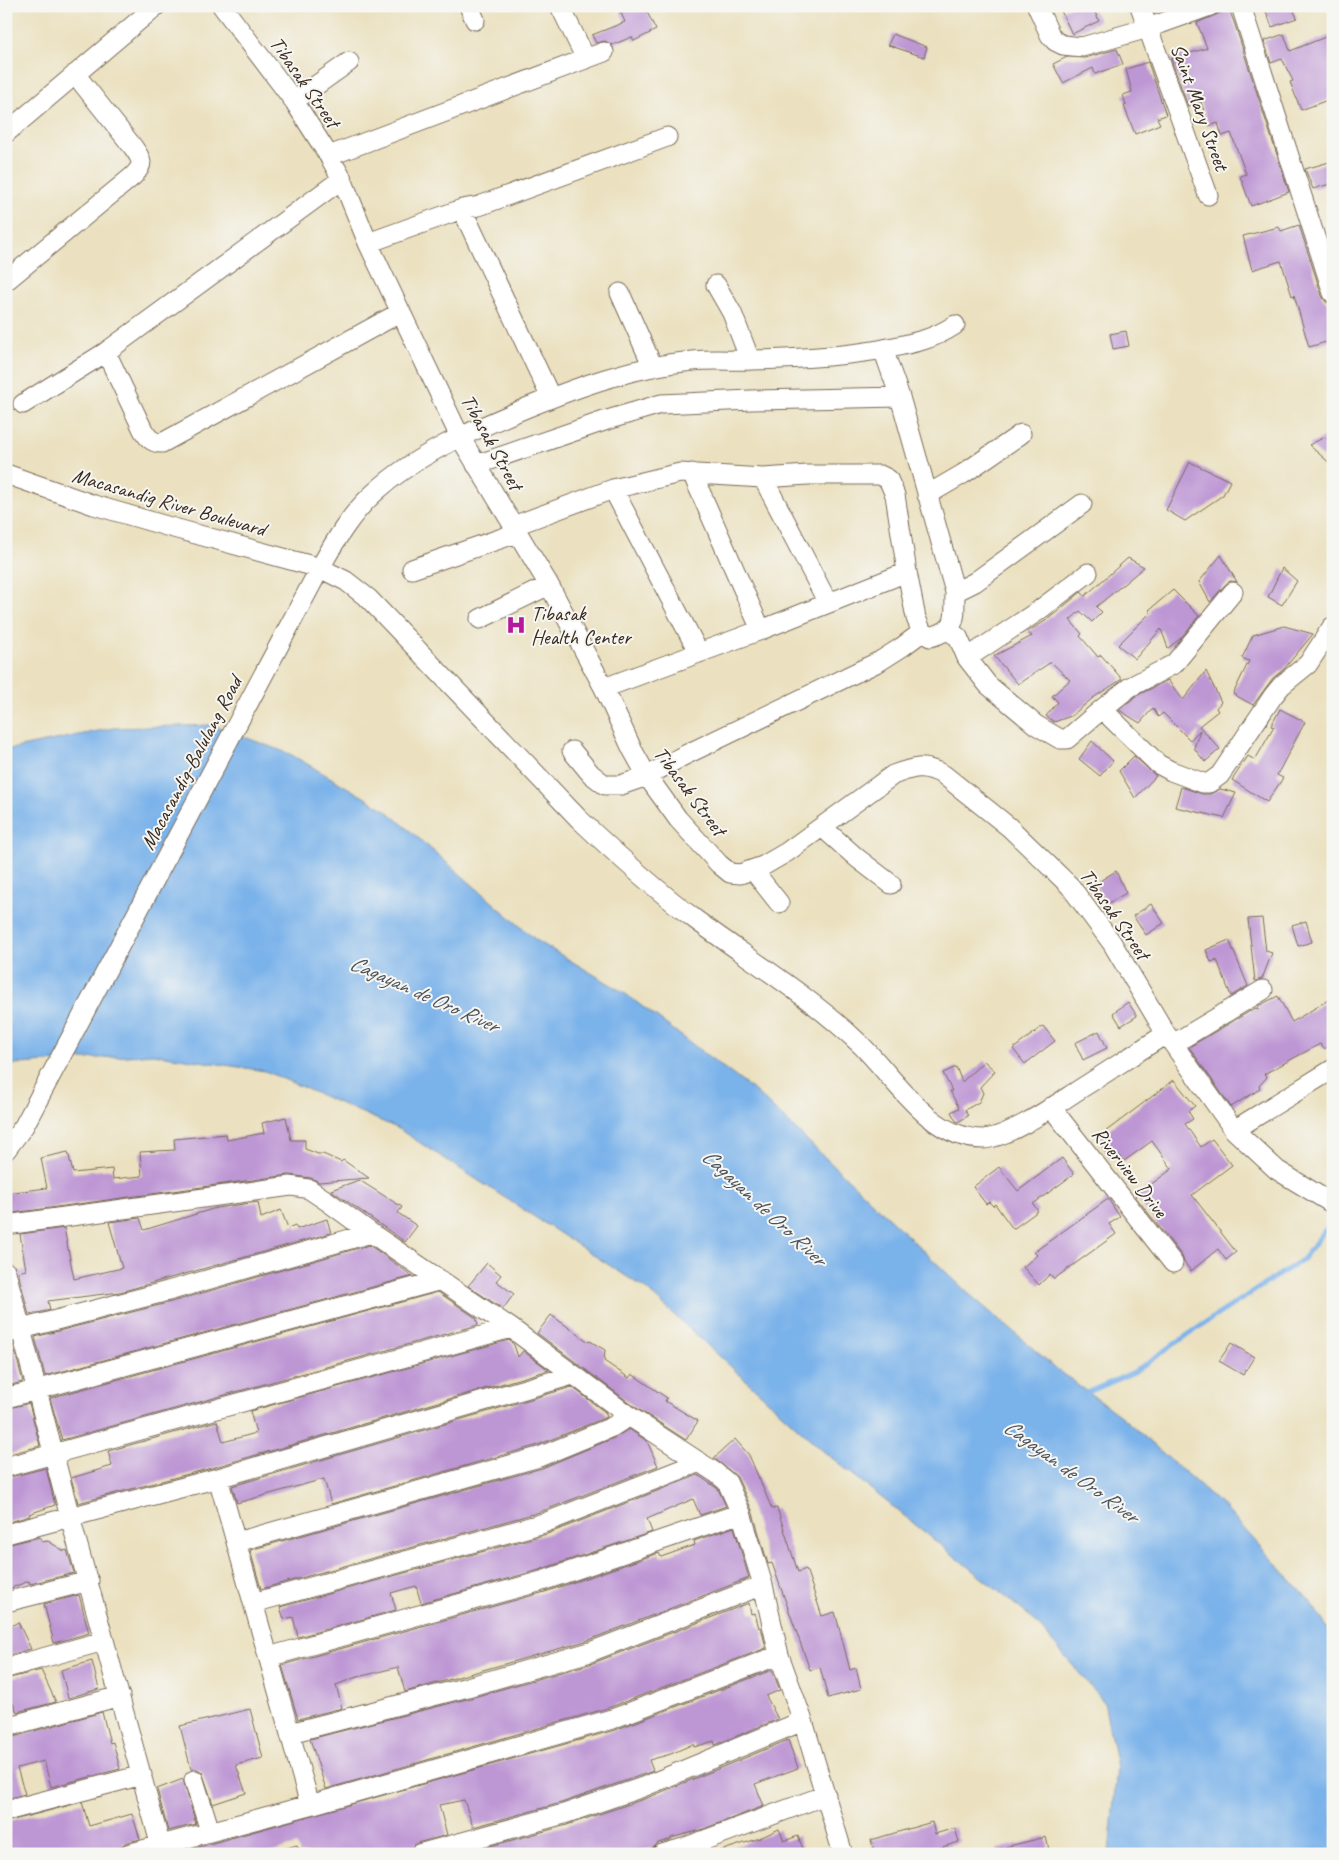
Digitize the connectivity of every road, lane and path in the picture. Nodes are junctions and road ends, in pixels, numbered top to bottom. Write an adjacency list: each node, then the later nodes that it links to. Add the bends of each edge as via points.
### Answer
1 (156, 6): 10 (street)
2 (222, 6): 11 (street, Tibasak Street)
3 (560, 6): 14 (street, via 595,55)
4 (1037, 6): 8 (street, via 1050,35 1055,41 1070,46 1082,47)
5 (1140, 6): 8 (street, Saint Mary Street)
6 (1210, 6): 8 (street)
7 (1241, 6): 21 (street)
8 (1148, 28): 16 (street, Saint Mary Street)
9 (348, 62): 11 (street)
10 (76, 74): 12 (street); 19 (street, via 140,156 142,164 133,176)
11 (294, 101): 14 (street, Tibasak Street)
12 (6, 134)
13 (667, 137): 17 (street, via 479,206)
14 (329, 156): 15 (street, Tibasak Street)
15 (342, 179): 18 (street, Tibasak Street); 26 (street)
16 (1208, 195)
17 (462, 209): 18 (street); 30 (street)
18 (368, 243): 23 (street, Tibasak Street)
19 (6, 281)
20 (716, 285): 27 (street, via 732,313)
21 (1333, 293)
22 (620, 294): 28 (street)
23 (401, 312): 26 (street, via 162,443 154,443 143,430); 33 (street, Tibasak Street)
24 (955, 325): 25 (street, Macasandig-Balulang Road, via 938,336)
25 (883, 349): 27 (street, Macasandig-Balulang Road, via 815,358); 29 (street)
26 (106, 352): 31 (street)
27 (750, 360): 28 (street, Macasandig-Balulang Road, via 693,361)
28 (653, 366): 30 (street, Macasandig-Balulang Road, via 611,376)
29 (900, 397): 34 (street, via 661,404); 39 (street)
30 (551, 398): 33 (street, Macasandig-Balulang Road)
31 (23, 404)
32 (1021, 434): 39 (street)
33 (460, 437): 34 (street, Tibasak Street); 42 (street, Macasandig-Balulang Road, via 413,464 372,495 338,537)
34 (476, 465): 41 (street, Tibasak Street)
35 (692, 473): 37 (street); 38 (street); 52 (street)
36 (6, 474): 42 (street, Macasandig River Boulevard, via 85,502)
37 (763, 478): 44 (street, via 880,475 888,479 895,495); 49 (street)
38 (613, 489): 41 (street); 55 (street)
39 (927, 495): 47 (street)
40 (1082, 504): 47 (street, via 975,582)
41 (515, 529): 43 (street); 46 (street, Tibasak Street)
42 (320, 568): 68 (street, Macasandig River Boulevard, via 346,581 370,599 615,853 654,887 850,1034 928,1116 949,1132 986,1139 1005,1133); 70 (street, Macasandig-Balulang Road, via 24,1126)
43 (412, 569)
44 (907, 572): 49 (street); 54 (street)
45 (1088, 573): 56 (street)
46 (549, 584): 50 (street); 57 (street, Tibasak Street)
47 (955, 592): 53 (street, via 956,617)
48 (1233, 592): 58 (street, via 1174,664 1130,687)
49 (828, 603): 52 (street)
50 (480, 619)
51 (1332, 627): 58 (street, via 1308,664 1282,685 1220,775 1209,783 1171,772 1158,764)
52 (761, 630): 55 (street)
53 (947, 630): 54 (street, via 930,637); 56 (street, via 958,637)
54 (922, 632): 60 (street, via 880,661)
55 (699, 653): 57 (street)
56 (967, 658): 58 (street, via 988,685 1036,725 1060,740 1067,739)
57 (604, 688): 60 (street, Tibasak Street)
58 (1102, 708)
59 (572, 751): 60 (street, via 605,786 621,785)
60 (647, 776): 62 (street, Tibasak Street, via 678,819 719,864 730,873)
61 (822, 827): 62 (street, Tibasak Street, via 787,852); 63 (street); 66 (street, Tibasak Street, via 892,775 922,767 944,775 1009,827 1070,886 1112,943)
62 (753, 870): 64 (street)
63 (891, 884)
64 (779, 903)
65 (1263, 990): 66 (street, Macasandig River Boulevard)
66 (1170, 1039): 68 (street, Macasandig River Boulevard); 69 (street, Tibasak Street)
67 (1333, 1069): 69 (street)
68 (1051, 1108): 74 (street, Riverview Drive)
69 (1234, 1130): 71 (street, Tibasak Street, via 1277,1170)
70 (6, 1150)
71 (1333, 1204)
72 (6, 1225): 73 (street, via 291,1186 309,1189)
73 (371, 1233): 76 (street); 78 (street)
74 (1173, 1263)
75 (6, 1272): 78 (street)
76 (441, 1280): 77 (street); 80 (street)
77 (511, 1328): 79 (street); 83 (street)
78 (13, 1331): 80 (street)
79 (573, 1375): 82 (street); 86 (street)
80 (37, 1390): 81 (street); 83 (street)
81 (6, 1398)
82 (629, 1416): 84 (street); 90 (street, via 612,1427 539,1457)
83 (54, 1454): 85 (street); 88 (street)
84 (700, 1462): 87 (street, via 727,1482); 94 (street, via 544,1522)
85 (6, 1468)
86 (218, 1478): 88 (street); 90 (street)
87 (742, 1513): 92 (street); 97 (street, via 542,1582)
88 (70, 1516): 89 (street); 91 (street)
89 (6, 1534)
90 (237, 1542): 94 (street)
91 (89, 1581): 93 (street); 95 (street)
92 (763, 1584): 96 (street); 102 (street, via 590,1652)
93 (6, 1602)
94 (253, 1603): 97 (street)
95 (104, 1641): 98 (street); 99 (street)
96 (779, 1655): 100 (street); 106 (street, via 612,1719)
97 (268, 1657): 102 (street)
98 (6, 1668)
99 (120, 1696): 101 (street); 103 (street)
100 (804, 1721): 105 (street); 111 (street, via 625,1793 564,1814)
101 (6, 1727)
102 (290, 1734): 106 (street)
103 (142, 1775): 107 (street); 109 (street)
104 (194, 1780): 108 (street)
105 (826, 1794): 112 (street); 113 (street)
106 (310, 1805): 108 (street)
107 (6, 1810)
108 (210, 1831): 109 (street)
109 (162, 1849): 110 (street)
110 (128, 1854)
111 (419, 1854)
112 (662, 1854)
113 (843, 1854)

